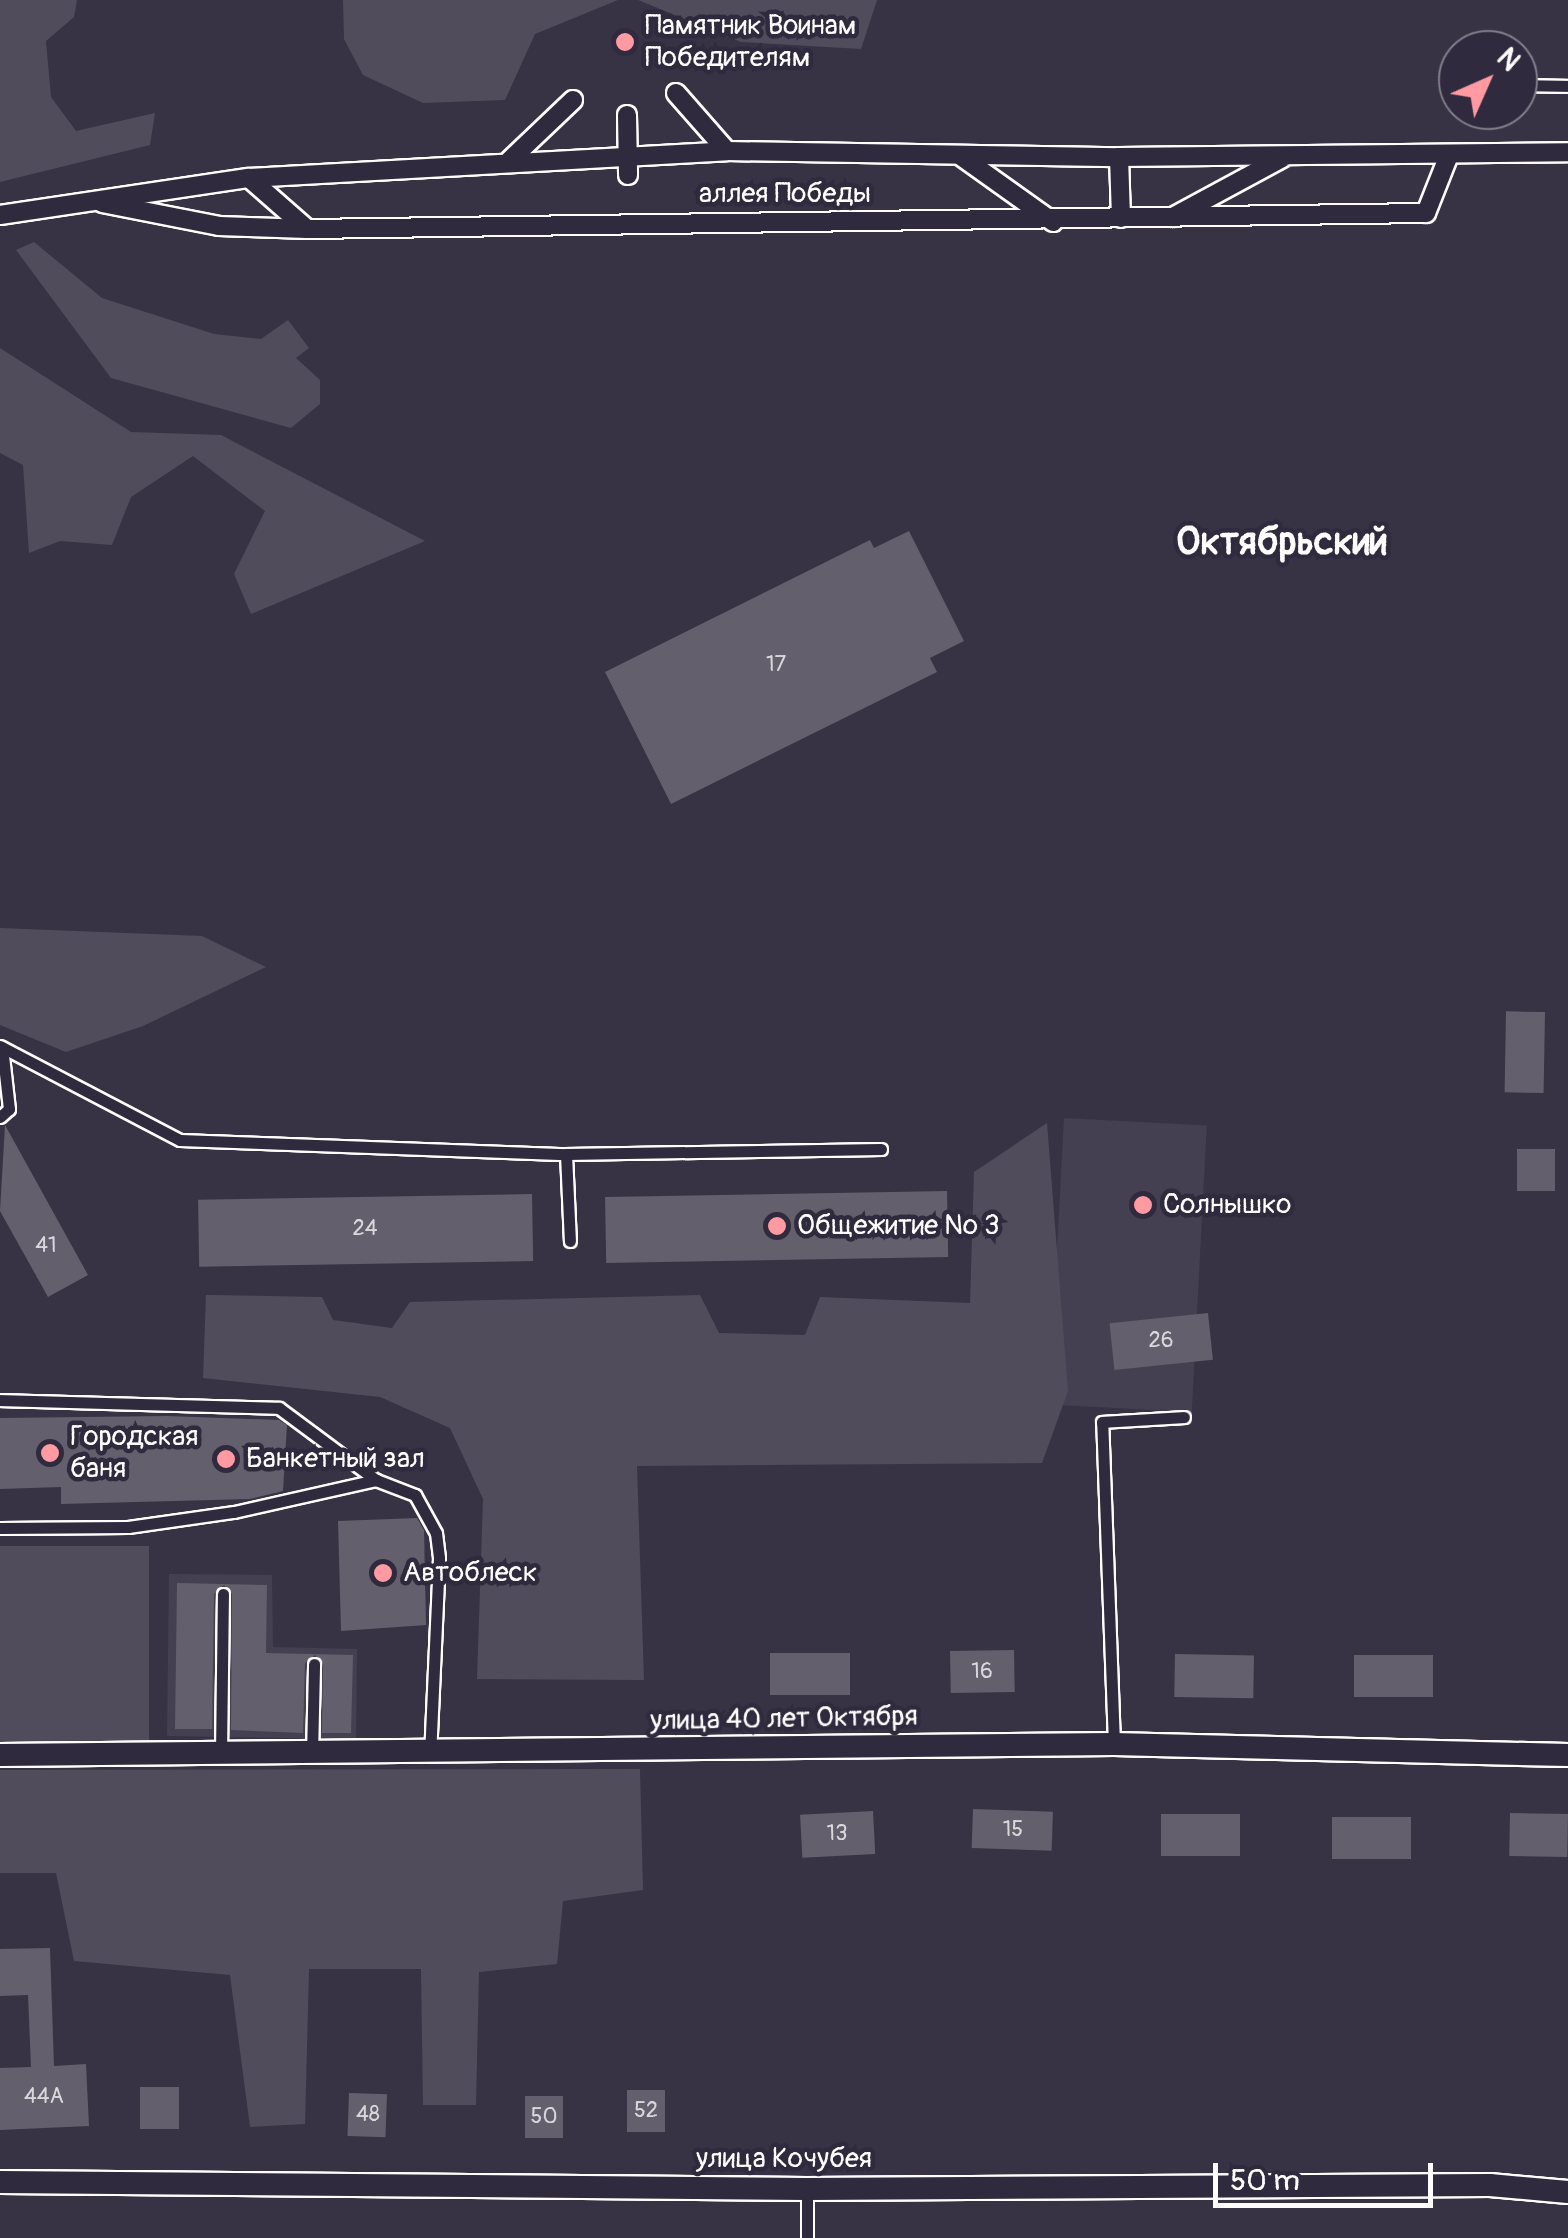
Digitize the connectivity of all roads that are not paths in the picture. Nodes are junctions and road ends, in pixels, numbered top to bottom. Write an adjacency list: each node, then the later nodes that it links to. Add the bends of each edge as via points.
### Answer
1 (1538, 86): 2 (lane)
2 (1568, 86)
3 (676, 93): 6 (street)
4 (573, 100): 13 (street)
5 (627, 115): 8 (street)
6 (727, 151): 8 (street); 11 (street)
7 (1568, 152): 10 (street)
8 (628, 155): 13 (street); 14 (street)
9 (1286, 155): 10 (street); 12 (street); 19 (street)
10 (1450, 155): 19 (street, аллея Победы, via 1426,213)
11 (962, 156): 12 (street); 20 (street)
12 (1119, 157): 18 (street)
13 (510, 160): 15 (street)
14 (628, 175)
15 (249, 178): 16 (street); 21 (street)
16 (84, 200): 17 (street); 21 (street, аллея Победы, via 220,226)
17 (0, 215)
18 (1121, 218): 19 (street, аллея Победы); 20 (street, аллея Победы)
19 (1168, 220)
20 (1054, 222): 21 (street, аллея Победы)
21 (307, 229)
22 (1, 1047): 23 (lane, via 9,1109); 25 (lane, via 180,1140)
23 (0, 1117)
24 (881, 1149): 25 (lane)
25 (566, 1154): 26 (lane)
26 (570, 1241)
27 (0, 1400): 29 (lane, via 279,1408)
28 (1184, 1418): 33 (lane, via 1102,1422)
29 (376, 1480): 30 (lane, via 128,1527); 34 (lane, via 415,1495 436,1534)
30 (0, 1528)
31 (223, 1594): 35 (lane)
32 (314, 1664): 37 (lane)
33 (1114, 1744): 34 (street, улица 40 лет Октября); 38 (street, улица 40 лет Октября)
34 (430, 1753): 37 (street, улица 40 лет Октября)
35 (220, 1754): 36 (street, улица 40 лет Октября); 37 (street, улица 40 лет Октября)
36 (0, 1755)
37 (312, 1756)
38 (1568, 1756)
39 (0, 2182): 40 (street, улица Кочубея)
40 (806, 2189): 41 (street, улица Кочубея, via 1490,2185); 42 (lane)
41 (1568, 2192)
42 (806, 2238)

